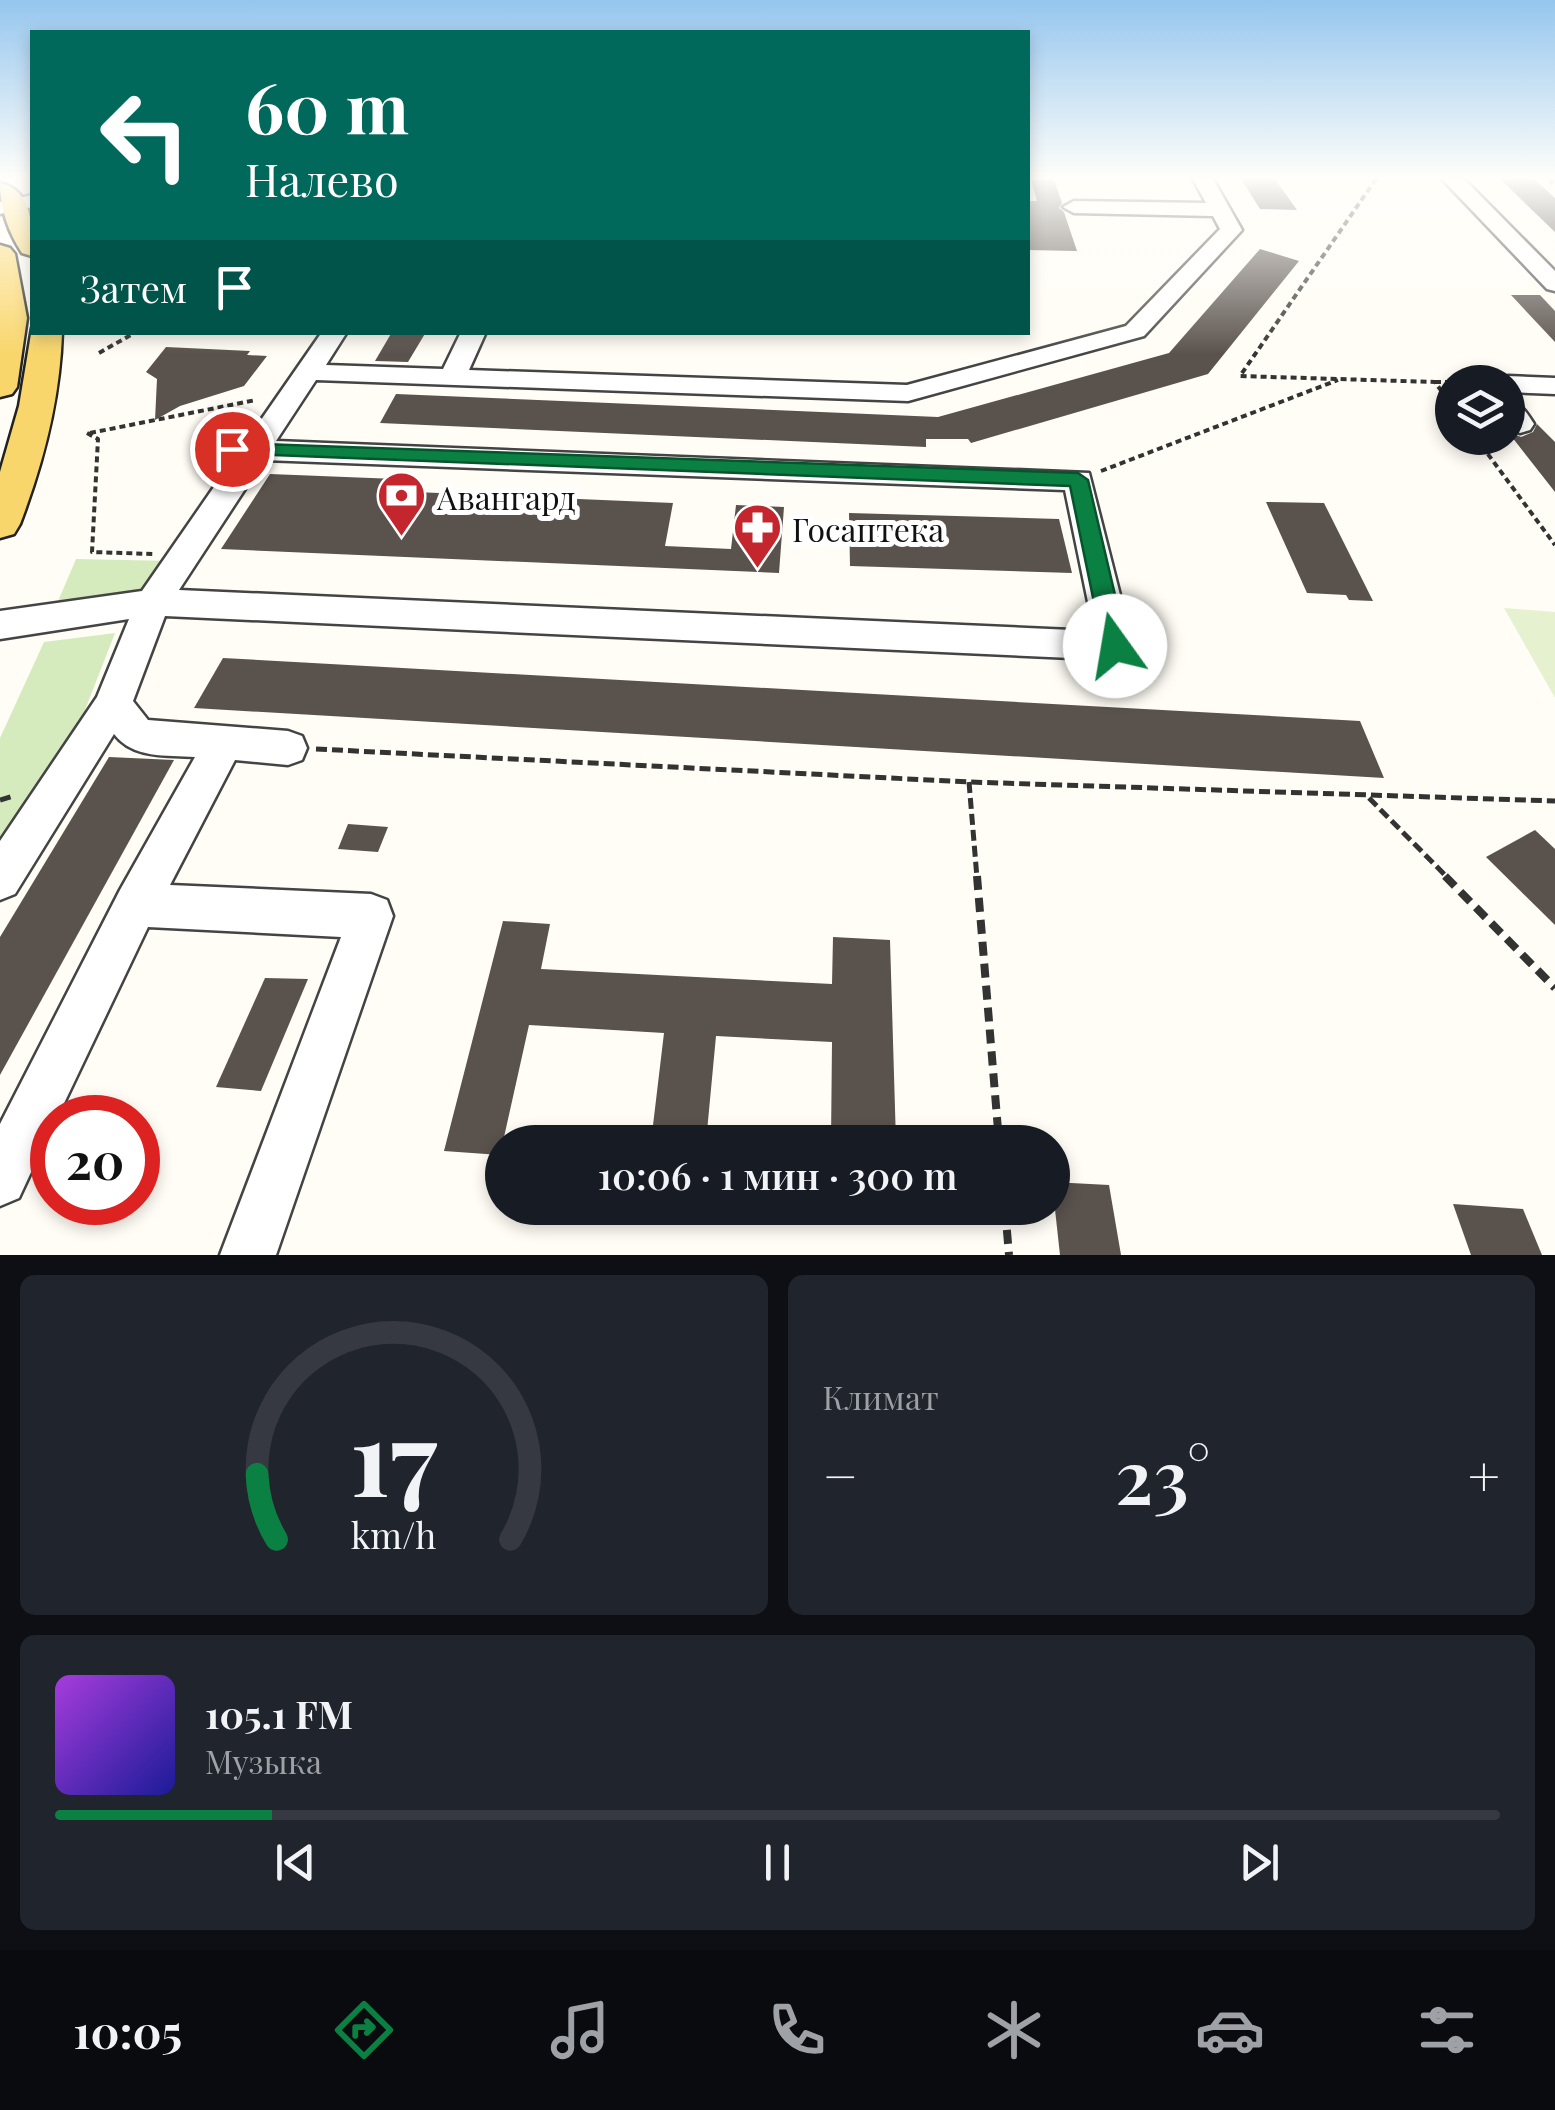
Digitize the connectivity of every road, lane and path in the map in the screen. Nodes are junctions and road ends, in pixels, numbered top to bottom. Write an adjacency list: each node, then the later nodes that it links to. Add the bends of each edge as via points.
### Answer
1 (1224, 238): 11 (lane, via 1134,332 908,393)
2 (1336, 238): 12 (path, via 1240,376)
3 (1509, 238): 5 (lane)
4 (0, 254): 17 (main road, via 11,318)
5 (1555, 284)
6 (46, 335): 21 (main road, via 42,386)
7 (131, 335): 10 (path)
8 (334, 335): 14 (lane)
9 (473, 335): 11 (lane)
10 (99, 353)
11 (452, 377): 14 (lane)
12 (1340, 379): 13 (path); 20 (path)
13 (1435, 382)
14 (302, 383): 18 (lane); 23 (path, via 88,433 98,439 92,552)
15 (1525, 385): 16 (lane)
16 (1555, 386)
17 (0, 388)
18 (244, 449): 20 (lane); 23 (lane)
19 (1488, 455): 22 (path)
20 (1078, 480): 24 (lane, via 1115,646)
21 (0, 524)
22 (1555, 546)
23 (186, 555): 24 (lane)
24 (152, 602): 25 (lane); 26 (lane)
25 (0, 625)
26 (113, 704): 27 (lane, via 138,736); 32 (lane)
27 (224, 743): 28 (lane); 33 (lane)
28 (288, 748): 29 (path)
29 (968, 782): 30 (path); 35 (path)
30 (1366, 796): 31 (path); 34 (path)
31 (1555, 802)
32 (0, 879)
33 (136, 905): 36 (lane); 38 (lane, via 372,916)
34 (1555, 988)
35 (998, 1125)
36 (0, 1179)
37 (1006, 1225): 39 (path)
38 (248, 1255)
39 (1009, 1255)

